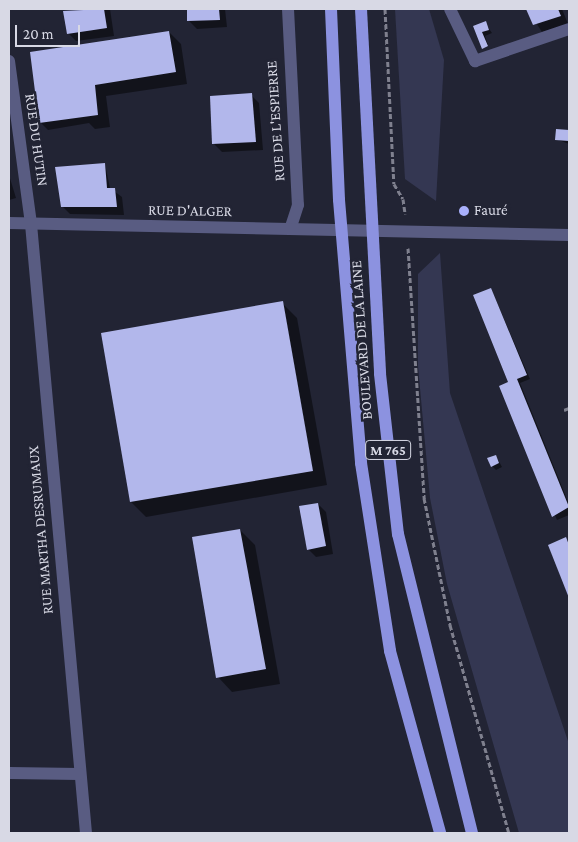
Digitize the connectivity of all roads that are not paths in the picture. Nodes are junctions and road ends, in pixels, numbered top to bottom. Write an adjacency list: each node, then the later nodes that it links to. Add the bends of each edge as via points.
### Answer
1 (288, 9): 9 (street, RUE DE L'ESPIERRE, via 298,205)
2 (331, 9): 10 (main road, BOULEVARD DE LA LAINE / M 765)
3 (361, 9): 11 (main road, BOULEVARD DE LA LAINE / M 765)
4 (450, 9): 5 (street, via 475,61)
5 (569, 29)
6 (9, 61): 8 (street, RUE DU HUTIN)
7 (9, 223): 8 (street, RUE D'ALGER)
8 (31, 224): 9 (street, RUE D'ALGER); 14 (street, RUE MARTHA DESRUMAUX)
9 (290, 229): 10 (street, RUE D'ALGER)
10 (342, 231): 11 (street, RUE D'ALGER); 16 (main road, BOULEVARD DE LA LAINE / M 765, via 361,463 390,651)
11 (371, 232): 12 (street, RUE D'ALGER); 17 (main road, BOULEVARD DE LA LAINE / M 765, via 380,374 397,525 427,665)
12 (569, 235)
13 (9, 773): 14 (street)
14 (79, 774): 15 (street, RUE MARTHA DESRUMAUX)
15 (86, 833)
16 (440, 833)
17 (472, 833)

